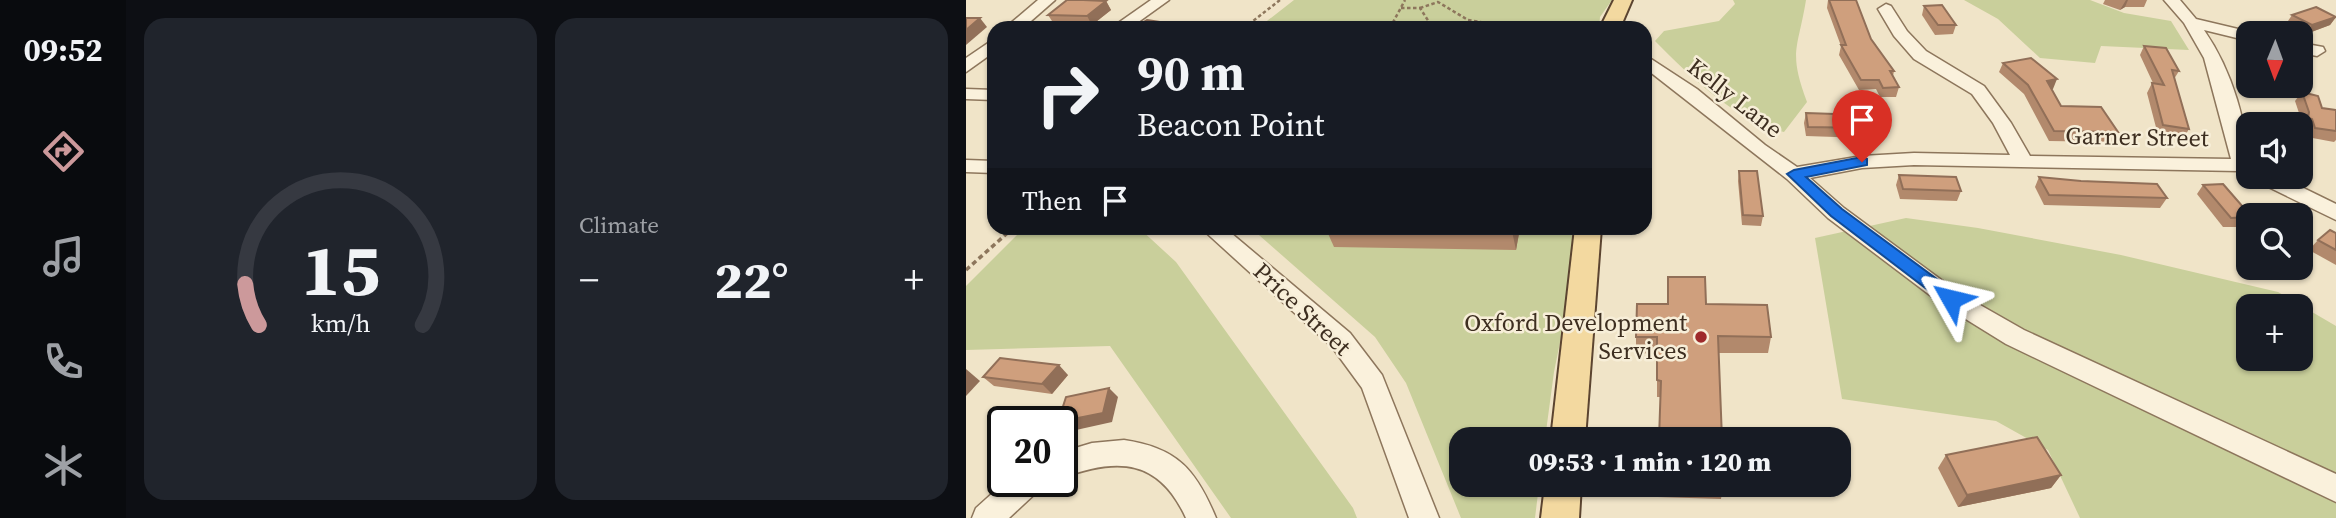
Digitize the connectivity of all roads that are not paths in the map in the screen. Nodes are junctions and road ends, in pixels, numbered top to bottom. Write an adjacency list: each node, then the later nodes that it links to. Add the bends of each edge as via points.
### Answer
1 (1047, 0): 6 (street)
2 (1161, 0): 7 (street)
3 (1623, 0): 8 (main road)
4 (2172, 0): 9 (street)
5 (1886, 9): 17 (street, via 1920,55 1978,90)
6 (1022, 21)
7 (1130, 21)
8 (1613, 21)
9 (2194, 23): 10 (street); 16 (street, via 2224,83)
10 (2236, 33)
11 (987, 50): 13 (street)
12 (1652, 65): 21 (street, Kelly Lane)
13 (966, 67)
14 (966, 94): 15 (street)
15 (987, 95)
16 (2236, 138)
17 (2023, 162): 20 (street, Garner Street); 21 (street, Garner Street, via 1914,159 1848,163)
18 (966, 166): 19 (street)
19 (987, 167)
20 (2236, 167)
21 (1794, 174): 28 (street, Kelly Lane, via 1836,213 1951,299 2015,337)
22 (2289, 189): 23 (street)
23 (2336, 213)
24 (1220, 235): 33 (street, Price Street, via 1341,340 1373,383)
25 (1587, 235): 26 (main road)
26 (1569, 427)
27 (1078, 461): 32 (street, via 1115,452 1151,458 1180,478)
28 (2336, 488)
29 (1010, 497): 31 (street)
30 (1562, 497): 34 (main road)
31 (987, 518)
32 (1201, 518)
33 (1424, 518)
34 (1560, 518)

